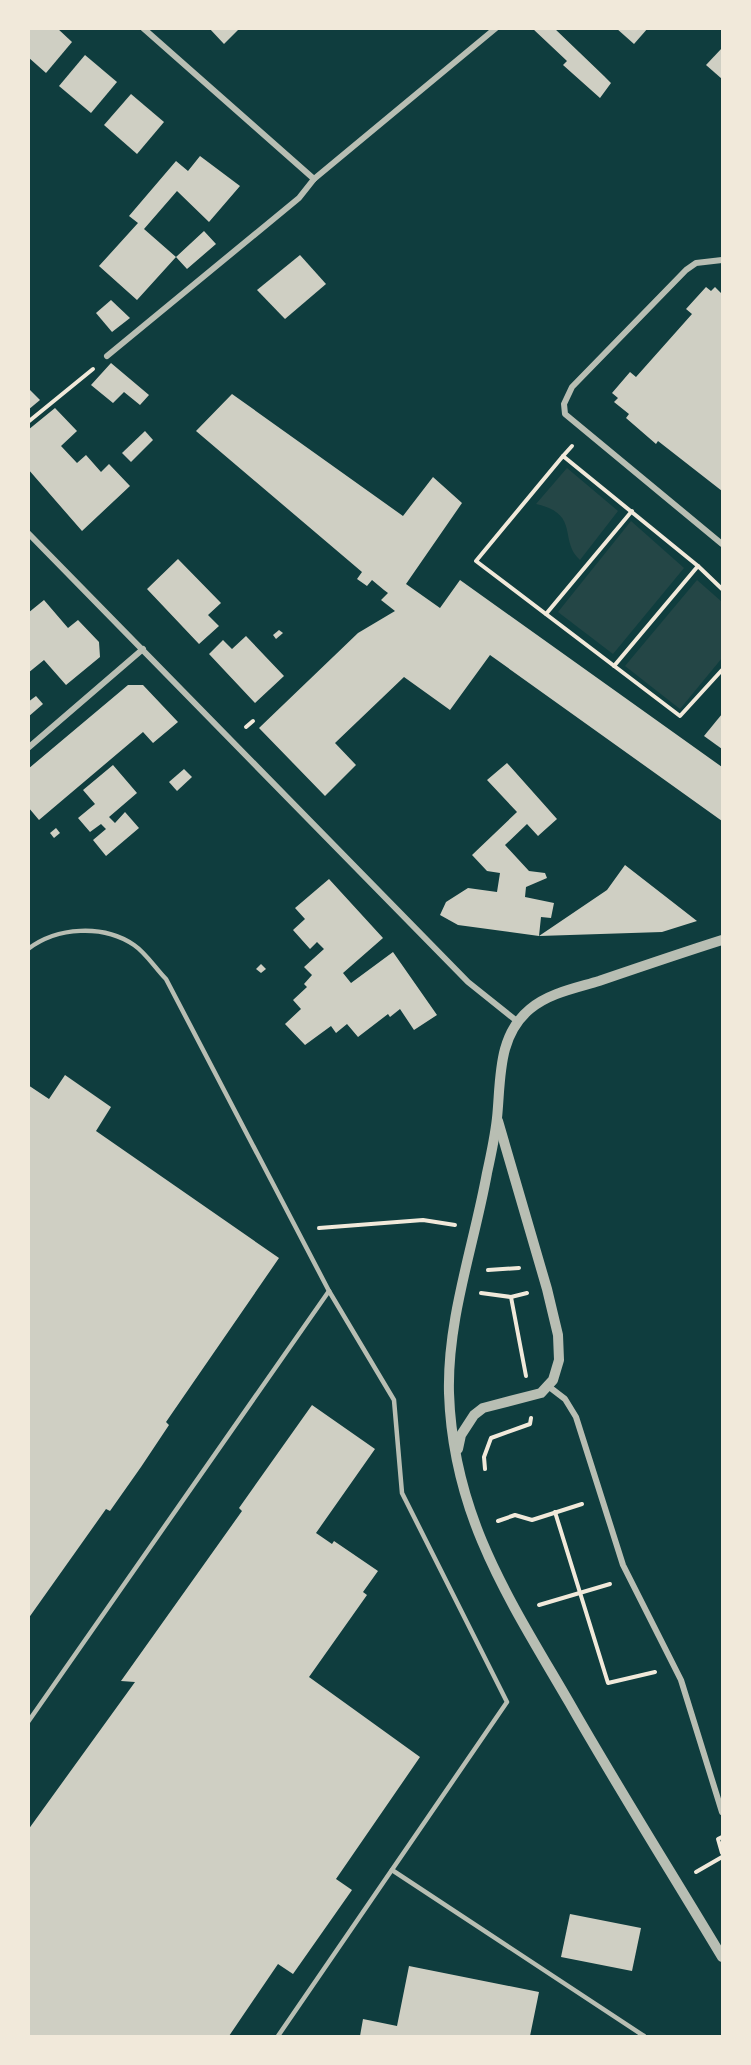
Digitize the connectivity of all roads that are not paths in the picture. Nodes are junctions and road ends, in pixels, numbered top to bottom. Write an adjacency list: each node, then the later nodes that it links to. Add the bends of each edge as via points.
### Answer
1 (143, 28): 3 (street)
2 (496, 28): 3 (street)
3 (314, 178): 5 (street, via 299,198)
4 (723, 260): 7 (street, via 709,260 686,270 572,387 564,404 566,414)
5 (107, 356)
6 (28, 533): 8 (street)
7 (723, 544)
8 (144, 649): 9 (street); 12 (street, via 468,982)
9 (28, 748)
10 (723, 940): 12 (street, via 555,995 528,1010)
11 (28, 949): 14 (lane, via 65,933 96,930 134,945 166,979)
12 (518, 1022): 13 (street, via 504,1053)
13 (497, 1118): 15 (street, via 547,1288 560,1349 558,1371); 16 (street, via 452,1348 449,1392)
14 (329, 1291): 17 (lane); 19 (lane, via 394,1401 402,1493 507,1702)
15 (548, 1386): 16 (street, via 541,1393 483,1408 474,1414 461,1435); 18 (street, via 571,1407 628,1579 675,1667)
16 (456, 1456): 20 (street, via 470,1515 504,1588 611,1775)
17 (28, 1722)
18 (723, 1812)
19 (392, 1870): 21 (lane); 22 (lane)
20 (723, 1957)
21 (278, 2037)
22 (644, 2037)

